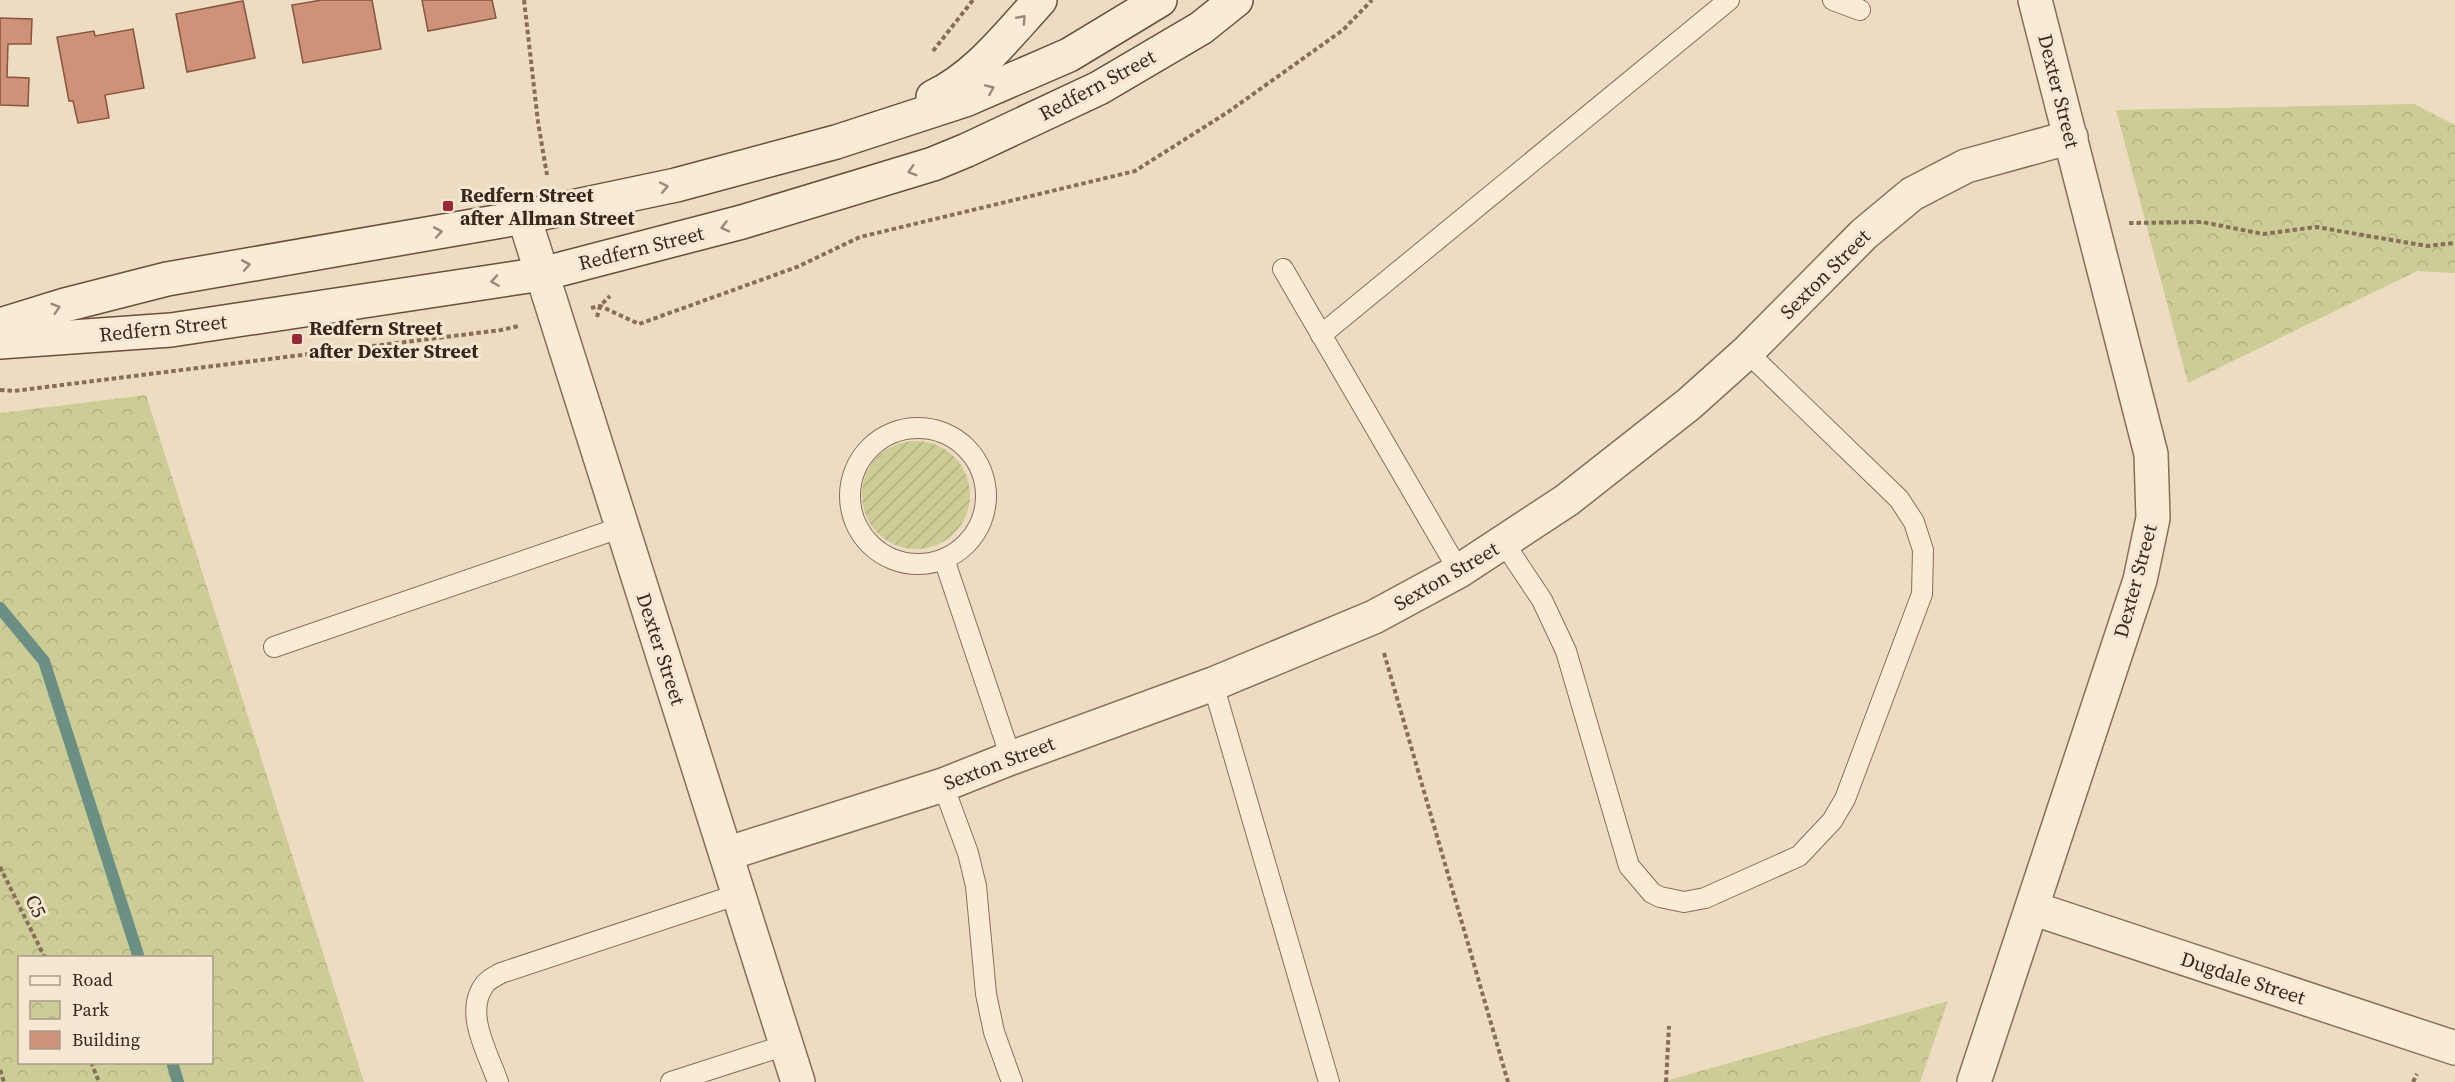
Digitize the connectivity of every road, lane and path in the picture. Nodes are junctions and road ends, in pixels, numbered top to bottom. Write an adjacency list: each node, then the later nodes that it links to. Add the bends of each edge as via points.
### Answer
1 (524, 0): 13 (path)
2 (1040, 0): 12 (street, one-way to 2, via 951,89)
3 (1236, 0): 10 (street, Redfern Street)
4 (1372, 0): 19 (path, via 1343,30 1228,112 1135,171 860,237 797,267 639,324)
5 (1730, 0): 22 (lane)
6 (1833, 0): 9 (lane)
7 (2035, 0): 11 (street, Dexter Street)
8 (1152, 2): 10 (street); 12 (street, Redfern Street, one-way to 8, via 965,100 1069,56)
9 (1860, 10)
10 (1197, 14): 18 (street, Redfern Street, one-way to 18, via 1099,88 933,164 742,222)
11 (2071, 138): 15 (street, Dexter Street); 24 (street, Sexton Street, via 1966,166 1912,194 1864,234)
12 (836, 142): 14 (street, Redfern Street, one-way to 12, via 676,185)
13 (548, 182)
14 (524, 217): 18 (street, Dexter Street); 20 (street, Redfern Street, one-way to 14, via 166,279)
15 (2093, 227): 16 (path, via 2202,222 2263,234 2316,227 2427,246); 38 (street, Dexter Street, via 2151,454 2153,519 2140,580)
16 (2455, 243)
17 (1283, 269): 22 (lane)
18 (542, 274): 23 (street, Redfern Street, one-way to 23, via 171,330); 26 (street, Dexter Street)
19 (600, 306)
20 (0, 325)
21 (501, 330): 25 (path)
22 (1321, 335): 29 (lane)
23 (0, 342)
24 (1747, 352): 27 (street, Sexton Street, via 1689,404 1567,500); 27 (lane, via 1899,499 1914,522 1923,550 1922,594 1845,799 1832,821 1799,856 1705,898 1684,902 1653,893 1629,866 1566,651 1542,600)
25 (0, 390)
26 (622, 527): 31 (lane); 35 (street, Dexter Street)
27 (1504, 543): 29 (street, Sexton Street)
28 (944, 559): 28 (lane, via 922,564 899,561 879,552 863,537 852,517 849,495 853,473 864,453 880,438 902,429 946,433 965,446 979,464 986,485 986,508 978,530 963,547); 33 (lane)
29 (1459, 571): 30 (street, Sexton Street)
30 (1374, 617): 32 (street, Sexton Street); 52 (path)
31 (274, 647)
32 (1213, 684): 33 (street, Sexton Street); 51 (lane)
33 (1011, 758): 34 (street, Sexton Street)
34 (943, 785): 35 (street, Sexton Street); 50 (lane, via 976,886 986,994 994,1032)
35 (726, 854): 37 (street, Dexter Street)
36 (0, 867): 39 (path, C5)
37 (739, 894): 41 (street, Dexter Street); 47 (lane, via 501,973 486,983 477,1000 476,1020)
38 (2032, 908): 42 (street, Dugdale Street); 54 (street, Dexter Street)
39 (44, 956)
40 (1669, 1026): 53 (path)
41 (786, 1045): 48 (lane); 49 (street, Dexter Street)
42 (2455, 1048)
43 (92, 1064): 46 (path)
44 (0, 1070): 45 (path)
45 (4, 1082)
46 (99, 1082)
47 (498, 1082)
48 (671, 1082)
49 (798, 1082)
50 (1012, 1082)
51 (1329, 1082)
52 (1508, 1082)
53 (1666, 1082)
54 (1974, 1082)

